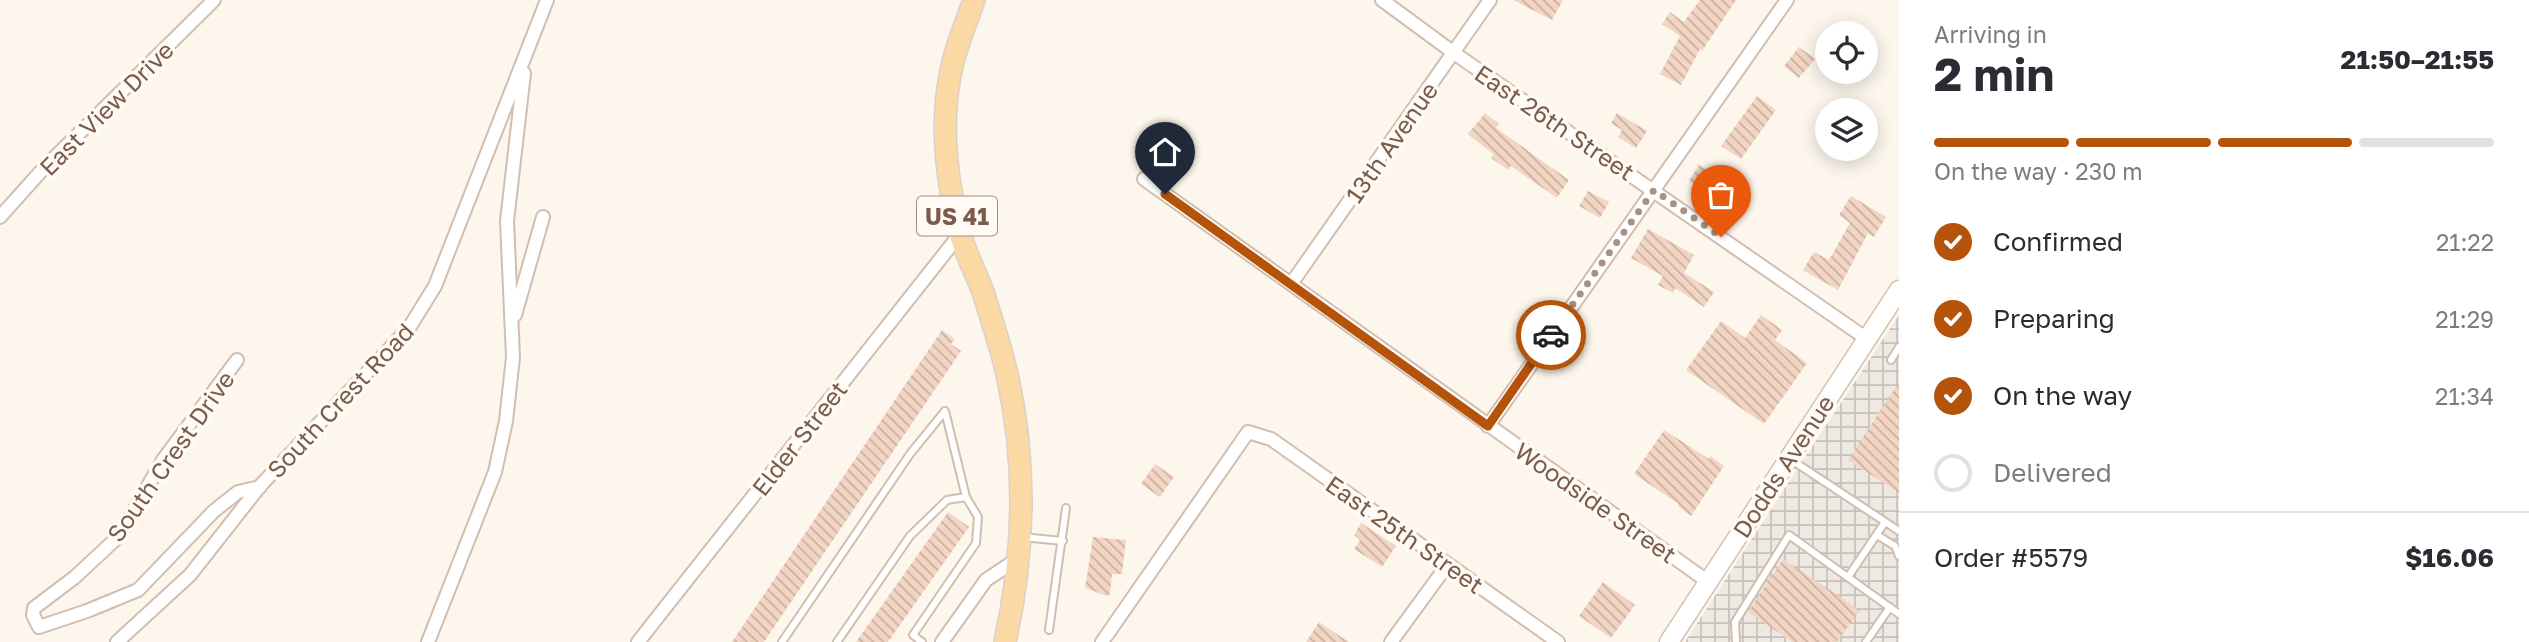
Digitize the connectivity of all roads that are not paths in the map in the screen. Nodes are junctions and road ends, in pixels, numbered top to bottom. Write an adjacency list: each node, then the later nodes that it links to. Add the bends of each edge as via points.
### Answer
1 (214, 0): 11 (street, East View Drive)
2 (547, 0): 8 (street, South Crest Road)
3 (974, 0): 13 (main road, US 41, via 950,73 944,120)
4 (1382, 0): 7 (street, East 26th Street)
5 (1490, 0): 7 (street, 13th Avenue)
6 (1787, 0): 10 (street)
7 (1454, 52): 10 (street, East 26th Street); 14 (street, 13th Avenue)
8 (526, 57): 16 (street, via 506,221); 23 (street, South Crest Road, via 435,286 409,328)
9 (1143, 179): 14 (street, Woodside Street)
10 (1654, 190): 17 (street, East 26th Street); 21 (street)
11 (0, 217)
12 (543, 217): 16 (street)
13 (960, 234): 29 (main road, US 41, via 1008,380 1022,500); 44 (street, Elder Street)
14 (1291, 284): 21 (street, Woodside Street)
15 (1899, 290): 17 (street, Dodds Avenue)
16 (512, 325): 43 (street, via 512,370 495,472)
17 (1867, 340): 22 (street, Dodds Avenue)
18 (1899, 347): 20 (lane)
19 (237, 360): 23 (street, South Crest Drive, via 163,460 119,536 34,608 39,627 138,590 214,512 238,492)
20 (1891, 360)
21 (1488, 426): 36 (street, Woodside Street)
22 (1788, 458): 26 (lane); 36 (street, Dodds Avenue)
23 (260, 486): 42 (street, South Crest Road, via 190,575)
24 (966, 497): 40 (lane, via 978,517 976,543); 45 (lane, via 945,411 910,454); 46 (lane, via 947,500 910,536)
25 (1066, 508): 30 (lane)
26 (1885, 522): 27 (lane); 28 (lane)
27 (1899, 531)
28 (1877, 535): 31 (lane); 35 (lane)
29 (1020, 536): 30 (lane); 33 (main road, US 41)
30 (1063, 541): 39 (lane)
31 (1897, 546): 32 (lane)
32 (1899, 556)
33 (1019, 558): 49 (street, via 986,580); 50 (main road, US 41)
34 (1448, 564): 41 (street, East 25th Street); 51 (street, East 25th Street, via 1271,439 1248,432); 52 (street)
35 (1848, 577): 37 (lane); 55 (lane, via 1789,535 1734,622)
36 (1707, 581): 54 (street, Dodds Avenue)
37 (1890, 607): 38 (lane); 56 (lane)
38 (1899, 614)
39 (1049, 630)
40 (913, 635): 47 (lane); 48 (lane)
41 (1540, 637): 53 (street, East 25th Street)
42 (117, 642)
43 (428, 642)
44 (638, 642)
45 (782, 642)
46 (837, 642)
47 (908, 642)
48 (922, 642)
49 (943, 642)
50 (1005, 642)
51 (1102, 642)
52 (1391, 642)
53 (1558, 642)
54 (1669, 642)
55 (1736, 642)
56 (1866, 642)

